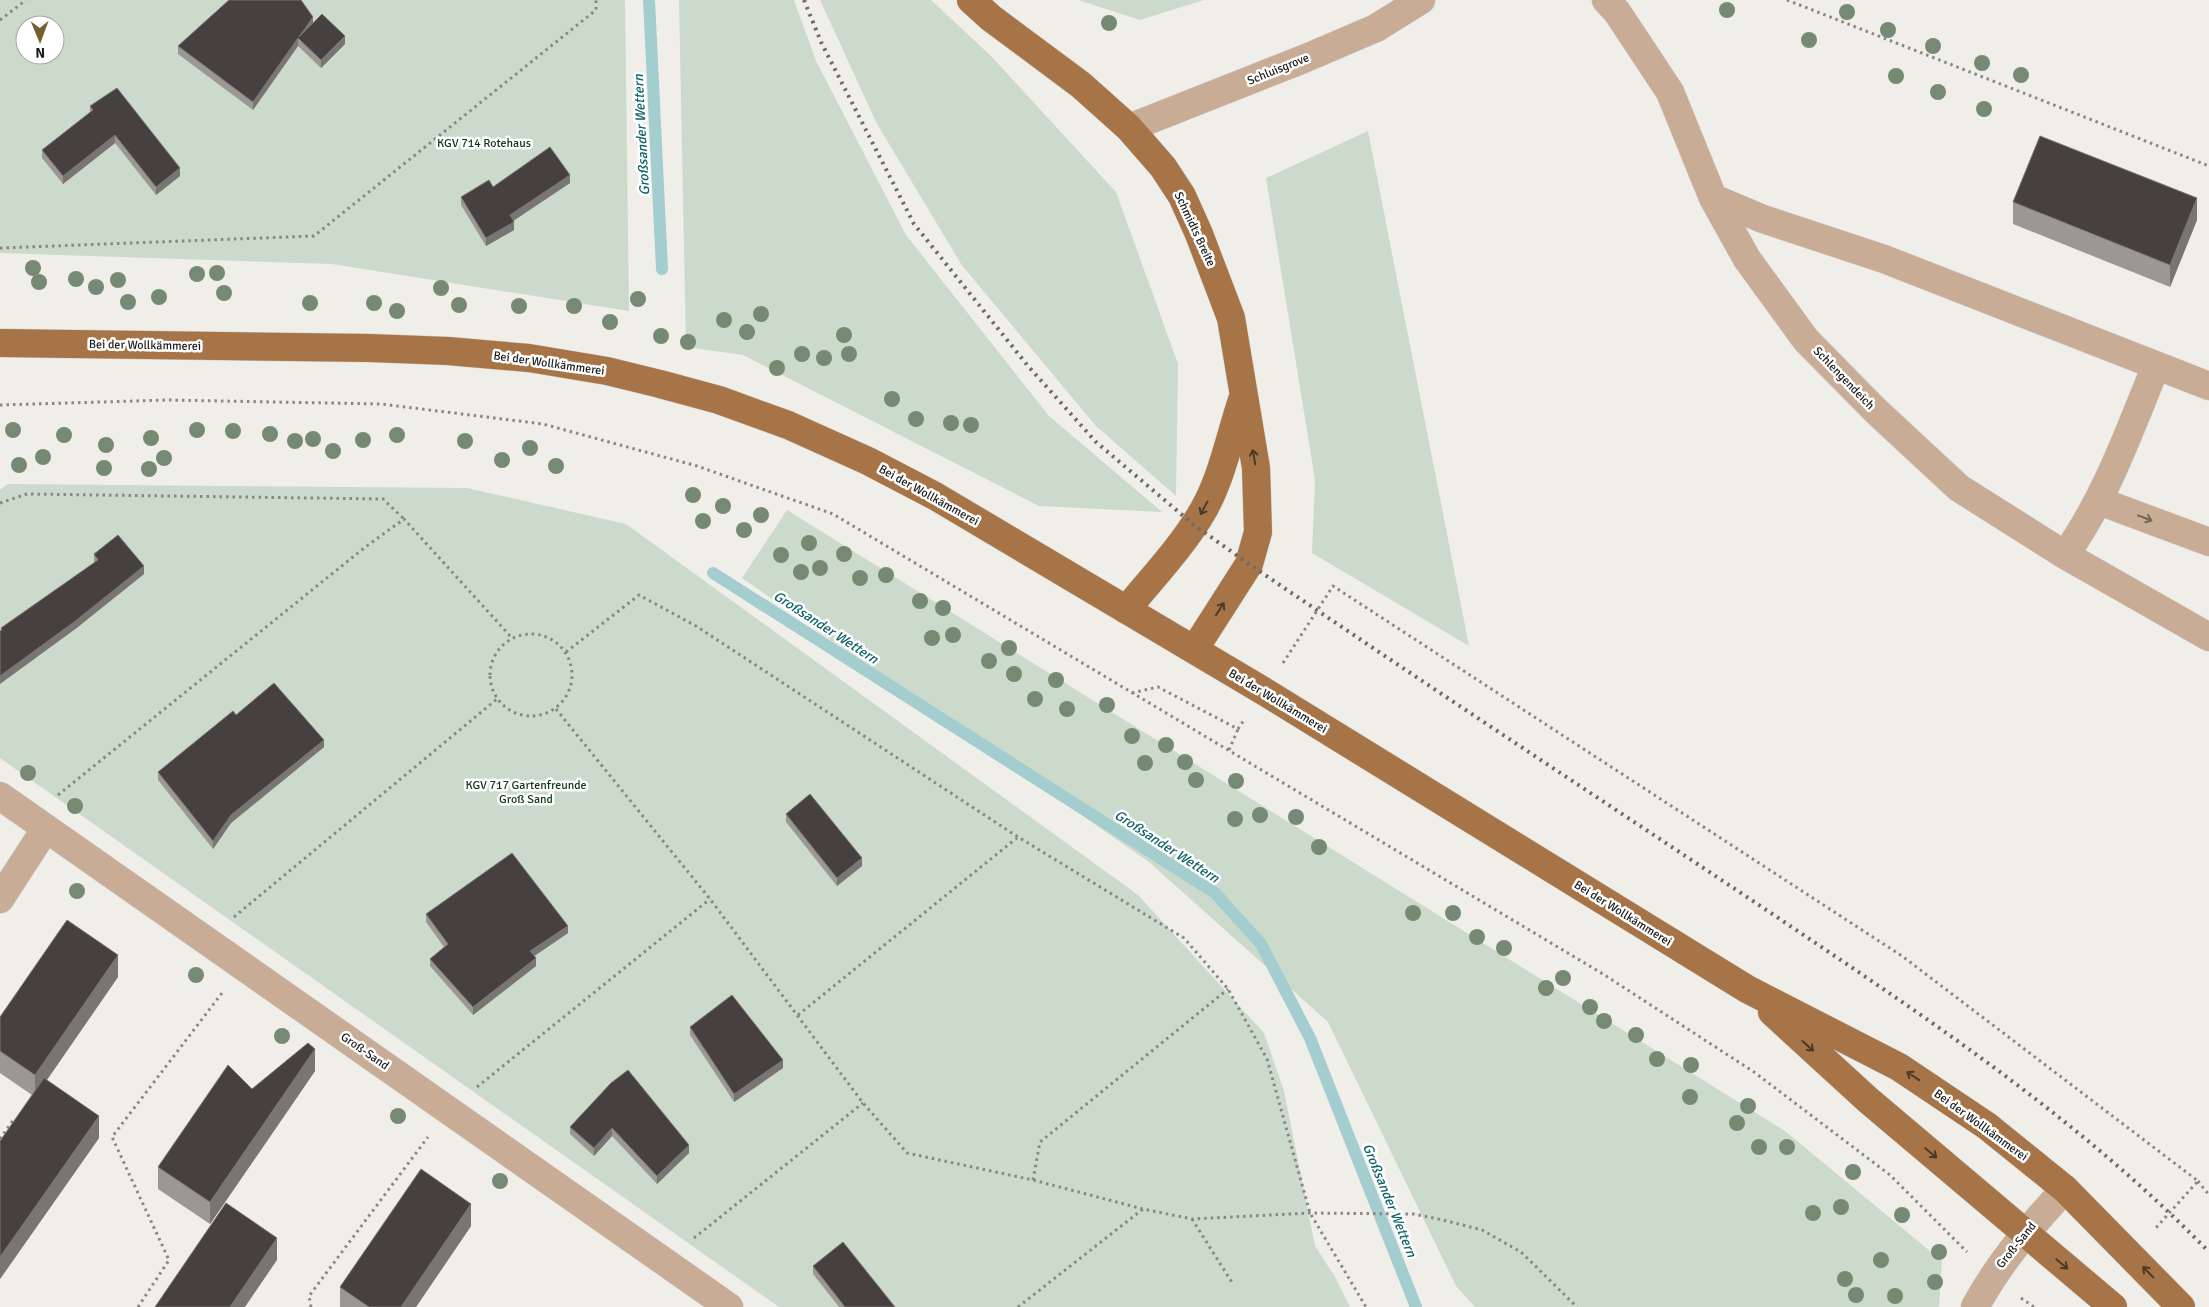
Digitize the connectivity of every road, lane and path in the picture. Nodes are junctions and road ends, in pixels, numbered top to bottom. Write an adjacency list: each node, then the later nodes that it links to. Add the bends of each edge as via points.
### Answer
1 (26, 0): 7 (path)
2 (596, 0): 11 (path, via 596,10 314,236)
3 (971, 0): 8 (main road, Schmidts Breite, via 1081,85)
4 (1421, 0): 8 (street, Schluisgrove, via 1376,28)
5 (1606, 0): 10 (street, Schlengendeich, via 1670,92)
6 (1787, 0): 9 (path)
7 (0, 20)
8 (1129, 128): 15 (main road, Schmidts Breite, via 1182,196 1199,234 1231,318)
9 (2209, 166)
10 (1713, 198): 13 (street, via 1884,259); 21 (street, Schlengendeich, via 1747,259 1806,340 1876,411 1959,488)
11 (0, 248)
12 (0, 343): 23 (main road, Bei der Wollkämmerei, via 448,351 529,358 607,371 719,400 788,425 868,461 935,496)
13 (2156, 366): 14 (street); 17 (street)
14 (2209, 386)
15 (1243, 396): 23 (main road, Schmidts Breite, one-way to 23, via 1205,508); 26 (main road, Schmidts Breite, one-way to 15, via 1249,564 1258,532 1256,468)
16 (0, 405): 31 (path, via 168,400 381,404 543,424 697,466 833,514)
17 (2099, 501): 20 (street, one-way to 20); 21 (street)
18 (0, 503): 19 (path, via 28,494 383,499)
19 (404, 519): 25 (path); 33 (path, via 65,788)
20 (2209, 542)
21 (2065, 555): 24 (street, Schlengendeich)
22 (1333, 586): 47 (path, via 1902,956)
23 (1126, 610): 26 (main road, Bei der Wollkämmerei)
24 (2209, 637)
25 (512, 638): 27 (path, via 531,634 551,638); 28 (path, via 497,652 490,669 491,685)
26 (1194, 650): 40 (main road, Bei der Wollkämmerei)
27 (566, 652): 29 (path, via 573,671 568,694); 34 (path, via 639,595 696,626)
28 (497, 699): 29 (path, via 514,713 536,716); 37 (path)
29 (556, 709): 36 (path)
30 (1238, 729): 31 (path)
31 (1229, 750): 56 (path, via 1603,974 1754,1072 1890,1175)
32 (0, 796): 33 (street, Groß-Sand)
33 (39, 824): 35 (street); 37 (street, Groß-Sand)
34 (1018, 836): 39 (path, via 1184,938); 41 (path)
35 (0, 899)
36 (710, 899): 41 (path); 43 (path)
37 (206, 941): 38 (street, Groß-Sand)
38 (242, 966): 43 (street, Groß-Sand); 58 (path, via 112,1137 169,1260)
39 (1228, 989): 46 (path, via 1040,1142); 51 (path, via 1267,1059)
40 (1747, 989): 48 (main road, Bei der Wollkämmerei, one-way to 40, via 1987,1126 1899,1066); 53 (main road, Bei der Wollkämmerei, one-way to 53, via 1868,1100)
41 (798, 1015): 42 (path)
42 (863, 1103): 46 (path, via 907,1154); 55 (path)
43 (448, 1110): 55 (street, Groß-Sand); 59 (path, via 309,1296)
44 (20, 1123): 45 (path, via 14,1119)
45 (0, 1139)
46 (1033, 1180): 50 (path)
47 (2198, 1181): 49 (path); 54 (path)
48 (2065, 1189): 53 (street, Groß-Sand); 54 (main road, Bei der Wollkämmerei)
49 (2209, 1195)
50 (1143, 1209): 52 (path); 61 (path)
51 (1310, 1213): 52 (path); 62 (path); 63 (path, via 1414,1214 1482,1230 1521,1252)
52 (1192, 1219): 57 (path)
53 (2025, 1233): 56 (street, Groß-Sand); 66 (main road, Bei der Wollkämmerei, one-way to 66)
54 (2131, 1255): 67 (main road, Bei der Wollkämmerei, one-way to 54)
55 (665, 1262): 60 (street, Groß-Sand)
56 (1991, 1276): 64 (street, Groß-Sand); 65 (path)
57 (1233, 1284)
58 (138, 1307)
59 (311, 1307)
60 (729, 1307)
61 (1018, 1307)
62 (1366, 1307)
63 (1577, 1307)
64 (1975, 1307)
65 (2034, 1307)
66 (2113, 1307)
67 (2181, 1307)

